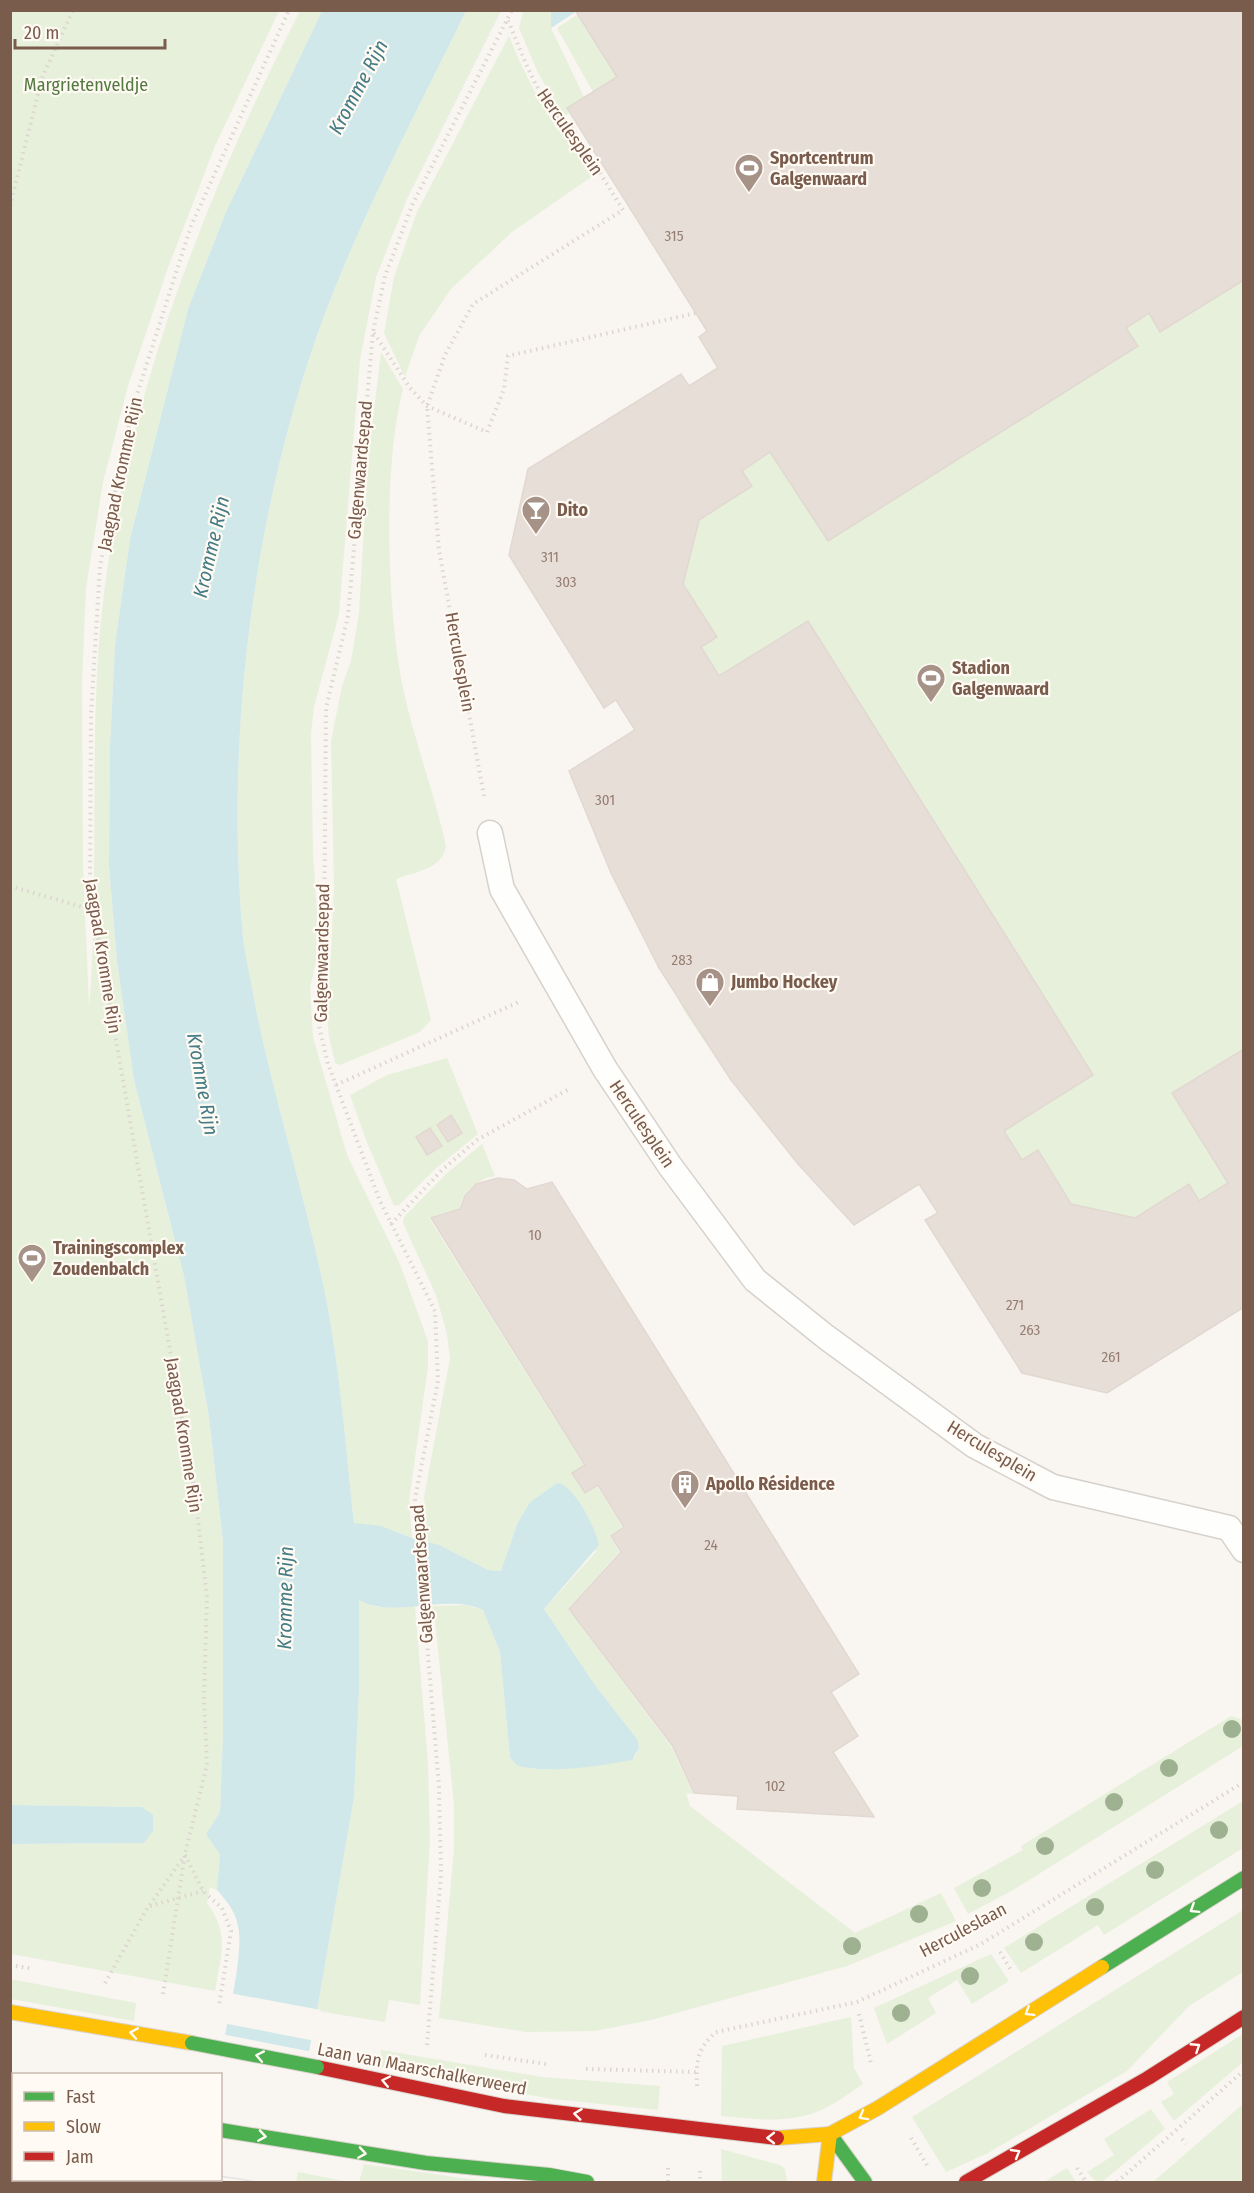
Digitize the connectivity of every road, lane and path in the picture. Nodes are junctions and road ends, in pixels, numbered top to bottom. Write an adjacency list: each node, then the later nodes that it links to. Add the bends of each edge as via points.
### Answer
1 (73, 10): 5 (path, via 42,78)
2 (289, 10): 11 (path, Jaagpad Kromme Rijn, via 191,226 132,410 100,566 91,715)
3 (512, 10): 4 (path, Galgenwaardsepad)
4 (507, 18): 7 (path, Galgenwaardsepad, via 413,203 385,276); 8 (path, Herculesplein, via 546,104 560,122 570,125 622,210 473,304 445,355)
5 (10, 206)
6 (696, 313): 8 (path, via 508,356 504,389 487,432)
7 (373, 332): 8 (path, via 410,388); 14 (path, Galgenwaardsepad, via 348,616 326,708 324,949 318,987 319,1026)
8 (427, 405): 9 (path, Herculesplein, via 439,550)
9 (490, 833): 12 (lane, Herculesplein, via 502,889)
10 (10, 886): 11 (path)
11 (93, 910): 18 (path, Jaagpad Kromme Rijn, via 195,1494 207,1597 207,1765)
12 (556, 986): 13 (lane, Herculesplein); 14 (path)
13 (605, 1069): 15 (path, via 477,1140); 16 (lane, Herculesplein, via 670,1166 755,1280 826,1337 975,1446 1053,1487 1229,1528)
14 (336, 1085): 15 (path, Galgenwaardsepad)
15 (391, 1224): 30 (path, Galgenwaardsepad, via 435,1311 438,1381 415,1499 440,1787 441,1874)
16 (1244, 1550)
17 (1244, 1782): 34 (path, Herculeslaan, via 981,1944 857,2002 716,2032 702,2045 696,2072)
18 (185, 1854): 20 (path); 21 (path); 25 (path, Jaagpad Kromme Rijn)
19 (1244, 1878): 38 (main road, one-way to 38, via 878,2108)
20 (203, 1891): 21 (path); 28 (path, via 222,1908 231,1931)
21 (150, 1906): 24 (path)
22 (1000, 1952): 23 (path)
23 (1017, 1980)
24 (105, 1983)
25 (163, 1994)
26 (10, 2012): 38 (main road, Laan van Maarschalkerweerd, one-way to 26, bridge, via 766,2139 504,2106 192,2043)
27 (859, 2014): 35 (path)
28 (216, 2017)
29 (1244, 2017): 46 (main road, one-way to 29, via 1148,2078)
30 (427, 2046): 31 (path, Laan van Maarschalkerweerd)
31 (438, 2048)
32 (483, 2054): 33 (path, Laan van Maarschalkerweerd)
33 (552, 2065)
34 (574, 2068)
35 (873, 2070)
36 (1244, 2071): 47 (path)
37 (222, 2130): 43 (main road, one-way to 43, via 426,2163)
38 (830, 2134): 44 (main road); 45 (main road)
39 (909, 2136): 42 (path)
40 (1182, 2139): 41 (path)
41 (1186, 2145)
42 (927, 2166)
43 (587, 2182)
44 (824, 2182)
45 (865, 2182)
46 (966, 2182)
47 (1117, 2182)

